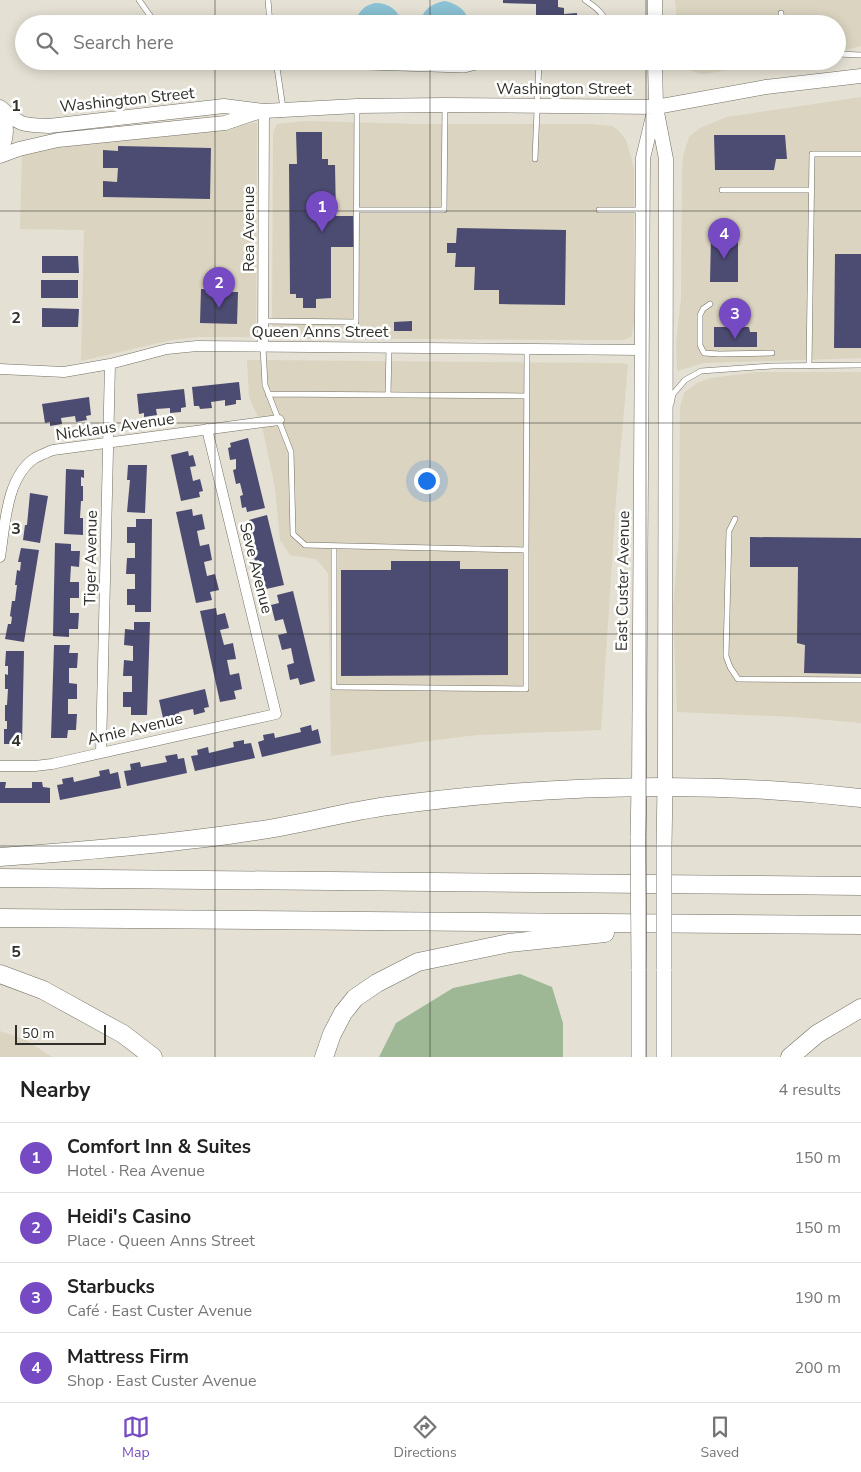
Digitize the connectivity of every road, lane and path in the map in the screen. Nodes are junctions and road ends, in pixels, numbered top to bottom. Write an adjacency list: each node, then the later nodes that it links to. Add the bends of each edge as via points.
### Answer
1 (138, 0): 5 (lane)
2 (268, 0): 6 (lane)
3 (585, 0): 7 (lane)
4 (655, 0): 8 (main road)
5 (149, 15)
6 (269, 15)
7 (604, 15)
8 (655, 15)
9 (846, 54): 10 (lane)
10 (861, 55)
11 (278, 70): 20 (lane)
12 (538, 70): 17 (lane)
13 (655, 70): 18 (main road, East Custer Avenue)
14 (861, 76): 18 (main road, Washington Street, via 766,87)
15 (445, 105): 16 (main road, Washington Street); 17 (main road, Washington Street); 28 (lane, via 444,210)
16 (357, 106): 20 (main road, Washington Street); 28 (lane)
17 (536, 106): 18 (main road, Washington Street); 25 (lane)
18 (656, 107): 30 (main road, East Custer Avenue, via 643,158); 46 (main road, East Custer Avenue, via 666,159)
19 (0, 108): 21 (main road, Washington Street, via 24,125 49,126 224,106); 22 (main road, via 7,131)
20 (284, 110): 21 (main road, Washington Street)
21 (264, 111): 24 (main road, Washington Street, via 225,123 58,140); 32 (street, Rea Avenue)
22 (0, 151)
23 (861, 154): 27 (lane, via 812,154)
24 (0, 156)
25 (535, 159)
26 (722, 190): 27 (lane)
27 (812, 190): 40 (lane)
28 (357, 210): 32 (lane, via 356,322)
29 (599, 210): 30 (lane)
30 (643, 211): 36 (main road, East Custer Avenue)
31 (710, 304): 37 (lane, via 700,315 700,345 704,353)
32 (264, 322): 33 (street, Rea Avenue)
33 (264, 348): 34 (street, Queen Anns Street); 38 (street, Queen Anns Street, via 197,346 167,349); 42 (lane)
34 (389, 348): 35 (street, Queen Anns Street); 43 (lane)
35 (527, 349): 36 (street, Queen Anns Street); 44 (lane)
36 (643, 350): 58 (main road, East Custer Avenue)
37 (772, 353)
38 (110, 364): 41 (street, Queen Anns Street, via 64,372); 48 (street, Tiger Avenue)
39 (861, 365): 40 (lane)
40 (809, 366): 46 (lane, via 701,371 685,380 673,394)
41 (0, 369)
42 (268, 394): 43 (lane); 45 (lane)
43 (388, 395): 44 (lane)
44 (527, 396): 51 (lane)
45 (278, 420): 47 (street, Nicklaus Avenue); 50 (lane, via 291,452 293,534 305,545)
46 (665, 426): 57 (main road, East Custer Avenue)
47 (207, 429): 48 (street, Nicklaus Avenue); 54 (street, Seve Avenue)
48 (109, 442): 52 (street, Nicklaus Avenue, via 53,450 34,459 19,475 12,490); 55 (street, Tiger Avenue)
49 (735, 520): 53 (lane, via 729,531 726,656 738,679)
50 (334, 546): 51 (lane); 51 (lane, via 334,688 526,689)
51 (526, 550)
52 (0, 557)
53 (861, 680)
54 (276, 714): 55 (street, Arnie Avenue)
55 (101, 752): 56 (street, Arnie Avenue, via 35,766)
56 (0, 766)
57 (665, 787): 58 (highway); 59 (highway, via 769,790); 71 (main road, East Custer Avenue, bridge)
58 (639, 788): 60 (highway, via 463,797 386,806 258,831 149,845); 70 (main road, East Custer Avenue, bridge)
59 (861, 798)
60 (0, 857)
61 (0, 878): 62 (highway)
62 (861, 886)
63 (0, 918): 64 (highway)
64 (737, 924): 65 (highway); 69 (highway, via 510,943 418,962 355,998 343,1013)
65 (861, 925)
66 (0, 974): 68 (highway, via 43,990 123,1034)
67 (861, 1008): 72 (highway, via 817,1034)
68 (153, 1057)
69 (324, 1057)
70 (639, 1057)
71 (664, 1057)
72 (790, 1057)

